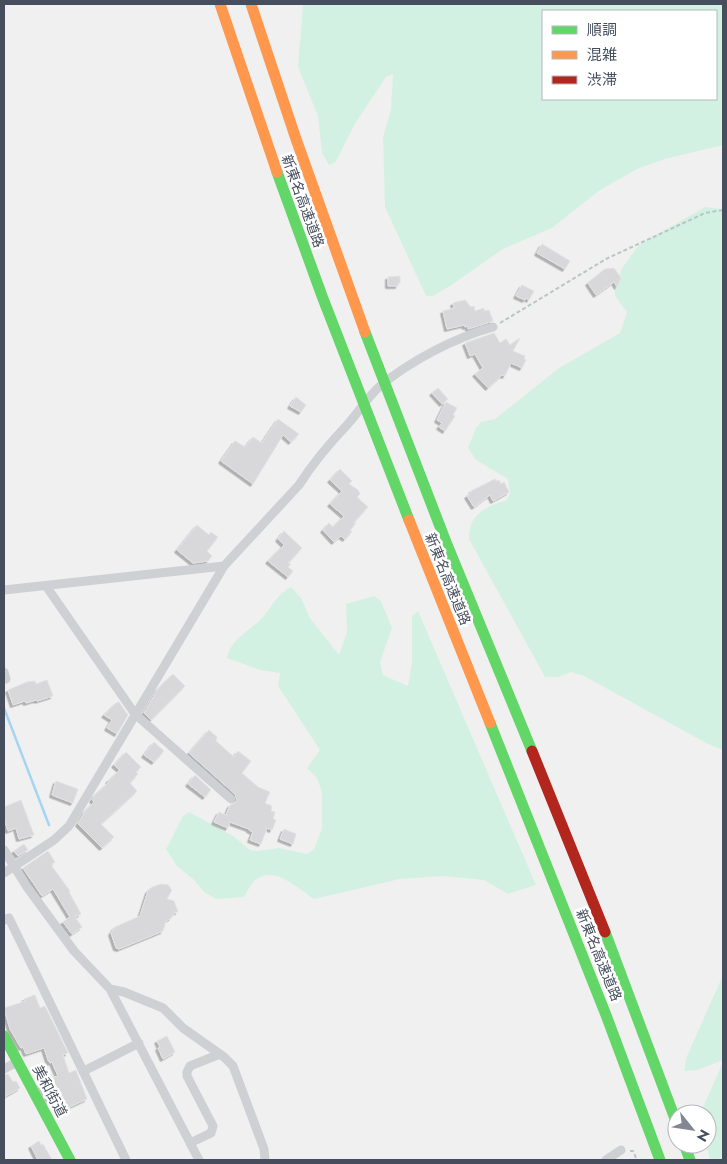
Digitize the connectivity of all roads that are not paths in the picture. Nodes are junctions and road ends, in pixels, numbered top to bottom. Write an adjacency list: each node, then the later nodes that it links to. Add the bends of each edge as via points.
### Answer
1 (220, 4): 28 (main road, 新東名高速道路, via 255,112 329,314 417,544 601,1000)
2 (251, 4): 20 (main road, 新東名高速道路, via 277,88 356,305 446,541 579,866)
3 (494, 327): 4 (street, via 468,334 427,355 378,389 308,470 299,485)
4 (224, 566): 5 (street); 7 (street)
5 (46, 586): 6 (street); 7 (street)
6 (4, 590)
7 (135, 714): 8 (street); 10 (street, via 69,826)
8 (231, 799)
9 (4, 850): 10 (street)
10 (14, 866): 11 (street); 13 (street, via 74,951)
11 (4, 874)
12 (4, 920): 19 (street, via 9,918)
13 (110, 989): 15 (street); 16 (street, via 163,1008 183,1028)
14 (4, 1036): 17 (main road, 美和街道)
15 (139, 1044): 19 (street); 21 (street)
16 (220, 1054): 21 (street, via 190,1066 187,1072 213,1126 212,1133); 26 (street, via 232,1066 240,1082 264,1148)
17 (17, 1062): 18 (street); 23 (main road, 美和街道)
18 (4, 1069)
19 (84, 1071): 24 (street)
20 (670, 1104)
21 (190, 1143): 25 (street)
22 (621, 1150): 27 (street)
23 (70, 1160)
24 (126, 1160)
25 (199, 1160)
26 (265, 1160)
27 (606, 1160)
28 (660, 1160)

